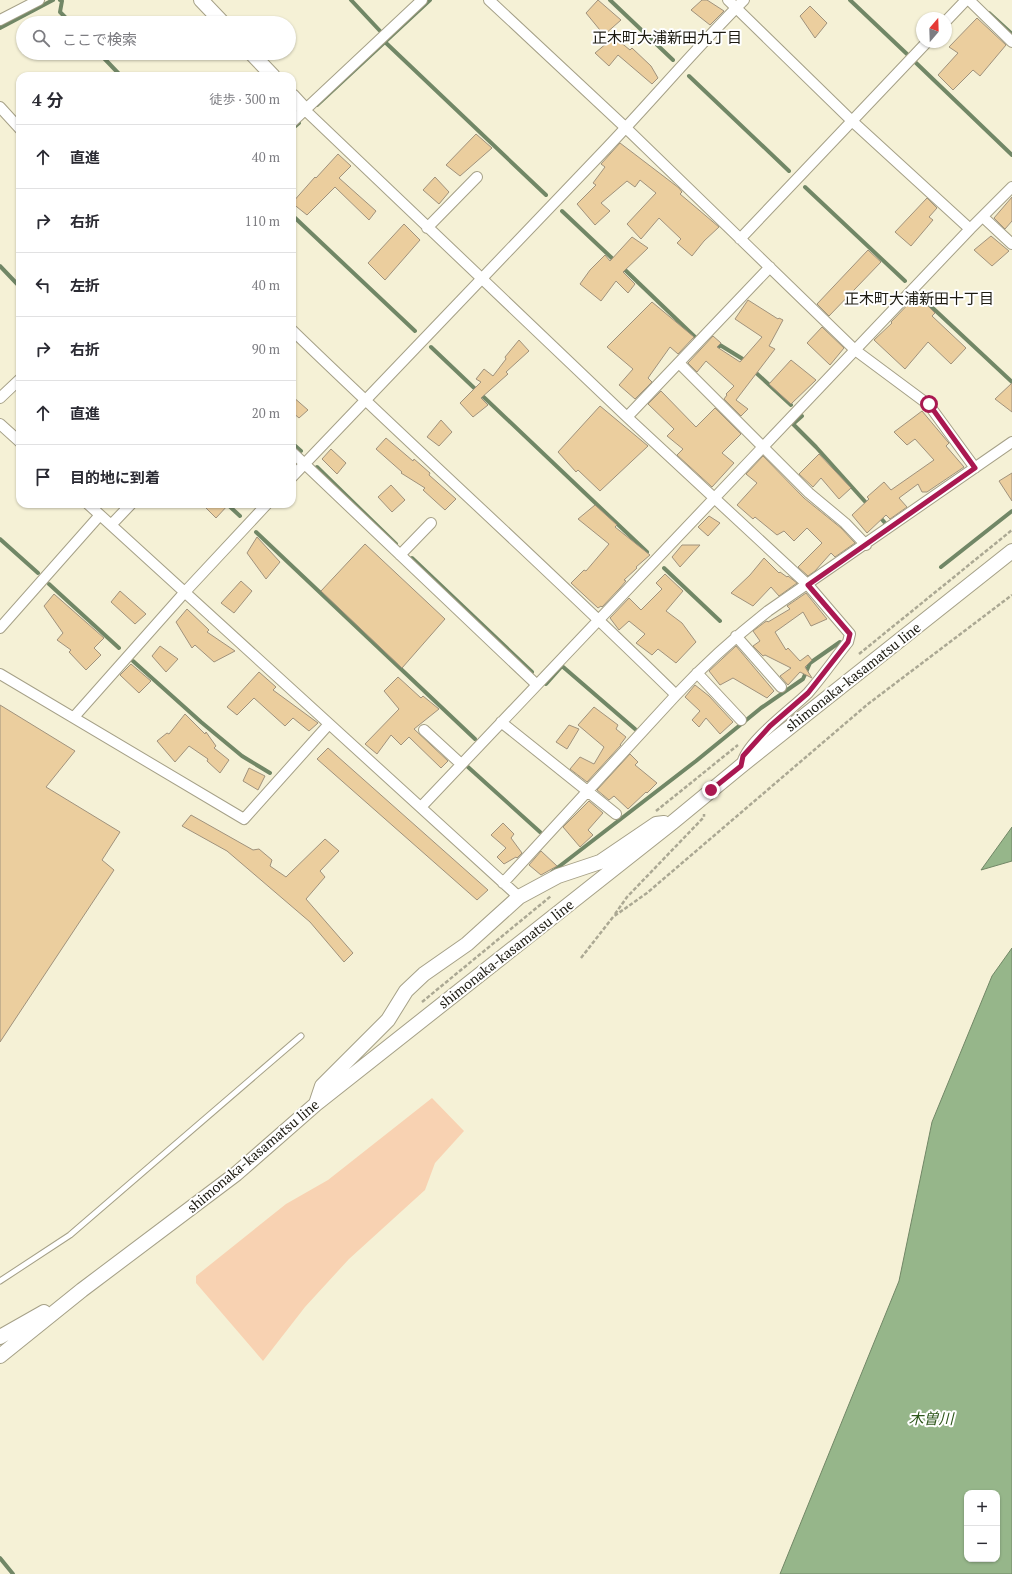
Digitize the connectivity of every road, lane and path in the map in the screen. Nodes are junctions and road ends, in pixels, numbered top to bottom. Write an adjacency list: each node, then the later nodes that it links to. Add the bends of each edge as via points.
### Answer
1 (39, 0): 12 (street)
2 (201, 0): 11 (main road)
3 (422, 0): 19 (street)
4 (489, 0): 23 (street)
5 (728, 0): 9 (street)
6 (744, 0): 9 (street)
7 (966, 0): 10 (street)
8 (969, 0): 13 (street)
9 (736, 8): 21 (street); 23 (street)
10 (952, 15)
11 (216, 16)
12 (0, 20)
13 (1012, 42)
14 (921, 48): 21 (street)
15 (258, 60): 16 (main road)
16 (269, 72)
17 (296, 100): 19 (main road)
18 (0, 107): 22 (street)
19 (305, 110): 20 (street); 27 (street)
20 (296, 118)
21 (852, 121): 28 (street); 29 (street)
22 (16, 124)
23 (626, 128): 29 (street); 32 (street)
24 (477, 177): 27 (street)
25 (1012, 187): 26 (street)
26 (983, 217): 28 (street); 30 (street)
27 (427, 228): 32 (street)
28 (970, 229): 34 (street)
29 (740, 239): 31 (street)
30 (1012, 244)
31 (770, 267): 34 (street); 35 (street)
32 (482, 280): 38 (street); 39 (street)
33 (296, 334): 38 (street)
34 (855, 350): 43 (street); 46 (street, via 929,404)
35 (678, 363): 39 (street); 43 (street)
36 (16, 383): 37 (street)
37 (0, 398)
38 (364, 400): 45 (street); 62 (street)
39 (627, 417): 48 (street)
40 (0, 424): 41 (street)
41 (16, 438)
42 (1012, 442): 46 (street)
43 (764, 446): 48 (street); 56 (street, via 809,493)
44 (296, 456): 45 (street)
45 (304, 464): 47 (street); 58 (street)
46 (975, 468): 56 (street)
47 (296, 473)
48 (714, 499): 59 (street); 62 (street)
49 (92, 508): 52 (street)
50 (127, 508): 54 (street)
51 (263, 508): 60 (street)
52 (100, 515): 54 (street); 63 (street)
53 (431, 523): 58 (street)
54 (111, 525): 60 (street)
55 (1012, 530): 65 (path)
56 (866, 544): 59 (street)
57 (1012, 550): 78 (main road, shimonaka-kasamatsu line)
58 (400, 555): 68 (street)
59 (808, 585): 64 (street); 78 (street, via 850,634 848,642 808,693 770,726 743,756)
60 (184, 593): 71 (street); 74 (street)
61 (1012, 595): 88 (path, via 868,704 647,893)
62 (599, 619): 68 (street); 70 (street)
63 (0, 628)
64 (736, 636): 66 (street); 69 (street)
65 (857, 656)
66 (697, 673): 70 (street); 72 (street)
67 (0, 674): 71 (street)
68 (536, 684): 73 (street)
69 (781, 687)
70 (676, 695): 79 (street)
71 (74, 718): 74 (street, via 244,819)
72 (741, 720)
73 (501, 722): 77 (street); 79 (street)
74 (329, 724): 80 (street)
75 (424, 730): 77 (street)
76 (743, 740): 83 (path)
77 (461, 764): 80 (street)
78 (741, 766): 84 (main road, shimonaka-kasamatsu line)
79 (587, 791): 82 (street); 85 (street)
80 (420, 807): 85 (street)
81 (706, 810): 88 (path, via 704,816 627,897)
82 (616, 814)
83 (653, 814)
84 (673, 822): 87 (main road, via 656,824 600,862 558,876); 92 (main road, shimonaka-kasamatsu line)
85 (503, 883): 87 (street)
86 (551, 896): 90 (path)
87 (519, 897): 92 (main road, via 467,944 424,974 406,991 388,1020 322,1086)
88 (613, 918): 89 (path)
89 (581, 958)
90 (418, 1005)
91 (302, 1036): 93 (lane, via 70,1235)
92 (316, 1104): 94 (main road, shimonaka-kasamatsu line, via 236,1174)
93 (0, 1281)
94 (82, 1290): 95 (main road); 96 (main road, shimonaka-kasamatsu line)
95 (0, 1337)
96 (0, 1356)

